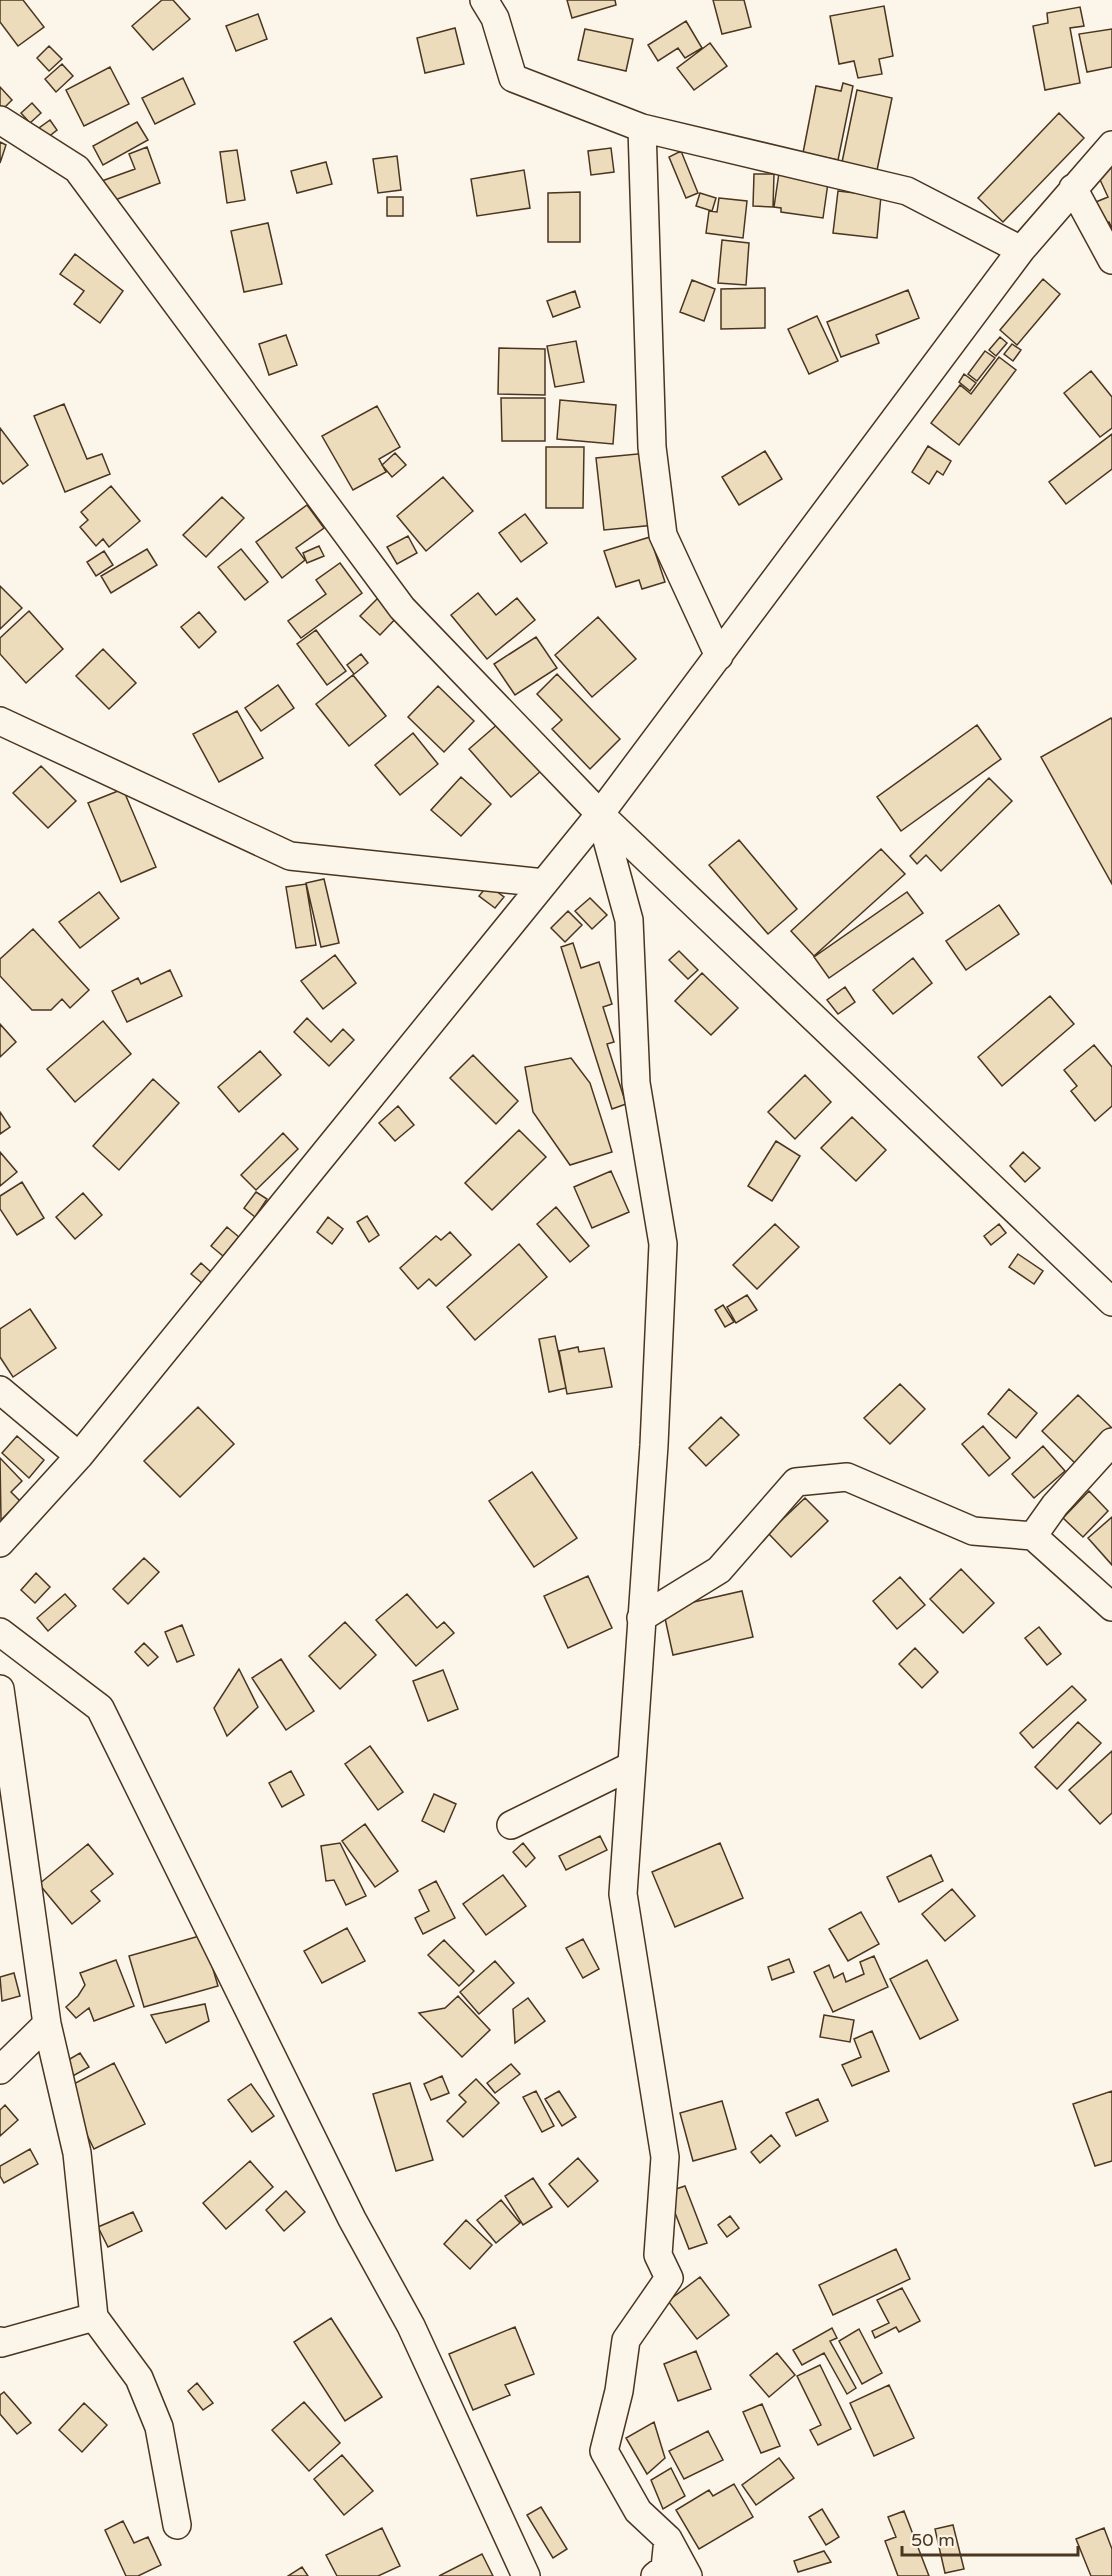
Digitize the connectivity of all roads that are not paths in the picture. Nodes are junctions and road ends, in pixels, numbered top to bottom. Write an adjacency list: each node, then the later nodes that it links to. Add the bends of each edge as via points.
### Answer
1 (484, 0): 3 (street, via 495,18 513,78)
2 (0, 120): 10 (street, via 77,169 402,608)
3 (642, 128): 6 (street, via 907,191); 8 (street, via 651,447 663,535)
4 (1112, 145): 5 (street)
5 (1073, 188): 6 (street); 7 (street)
6 (1021, 250): 8 (street)
7 (1112, 260)
8 (719, 656): 10 (street)
9 (0, 721): 11 (street, via 290,856)
10 (600, 814): 11 (street); 12 (street); 19 (street, via 629,920 636,1083 663,1244)
11 (544, 883): 15 (street)
12 (1112, 1302)
13 (0, 1390): 15 (street)
14 (1112, 1442): 16 (street, via 1055,1504)
15 (79, 1456): 17 (street)
16 (1033, 1536): 18 (street); 19 (street, via 973,1531 847,1477 796,1482 719,1570)
17 (0, 1543)
18 (1112, 1607)
19 (641, 1618): 22 (street)
20 (0, 1632): 30 (street, via 100,1708 352,2219 411,2326)
21 (0, 1689): 24 (street)
22 (631, 1766): 23 (street); 29 (street, via 623,1894 665,2157 658,2254 669,2278 626,2340 619,2391 604,2451 638,2511)
23 (511, 1825)
24 (47, 2024): 25 (street); 26 (street, via 77,2153)
25 (0, 2070)
26 (94, 2317): 27 (street); 28 (street, via 139,2378 159,2427)
27 (0, 2341)
28 (177, 2524)
29 (668, 2539): 31 (street, via 665,2568); 32 (street)
30 (526, 2576)
31 (655, 2576)
32 (688, 2576)

